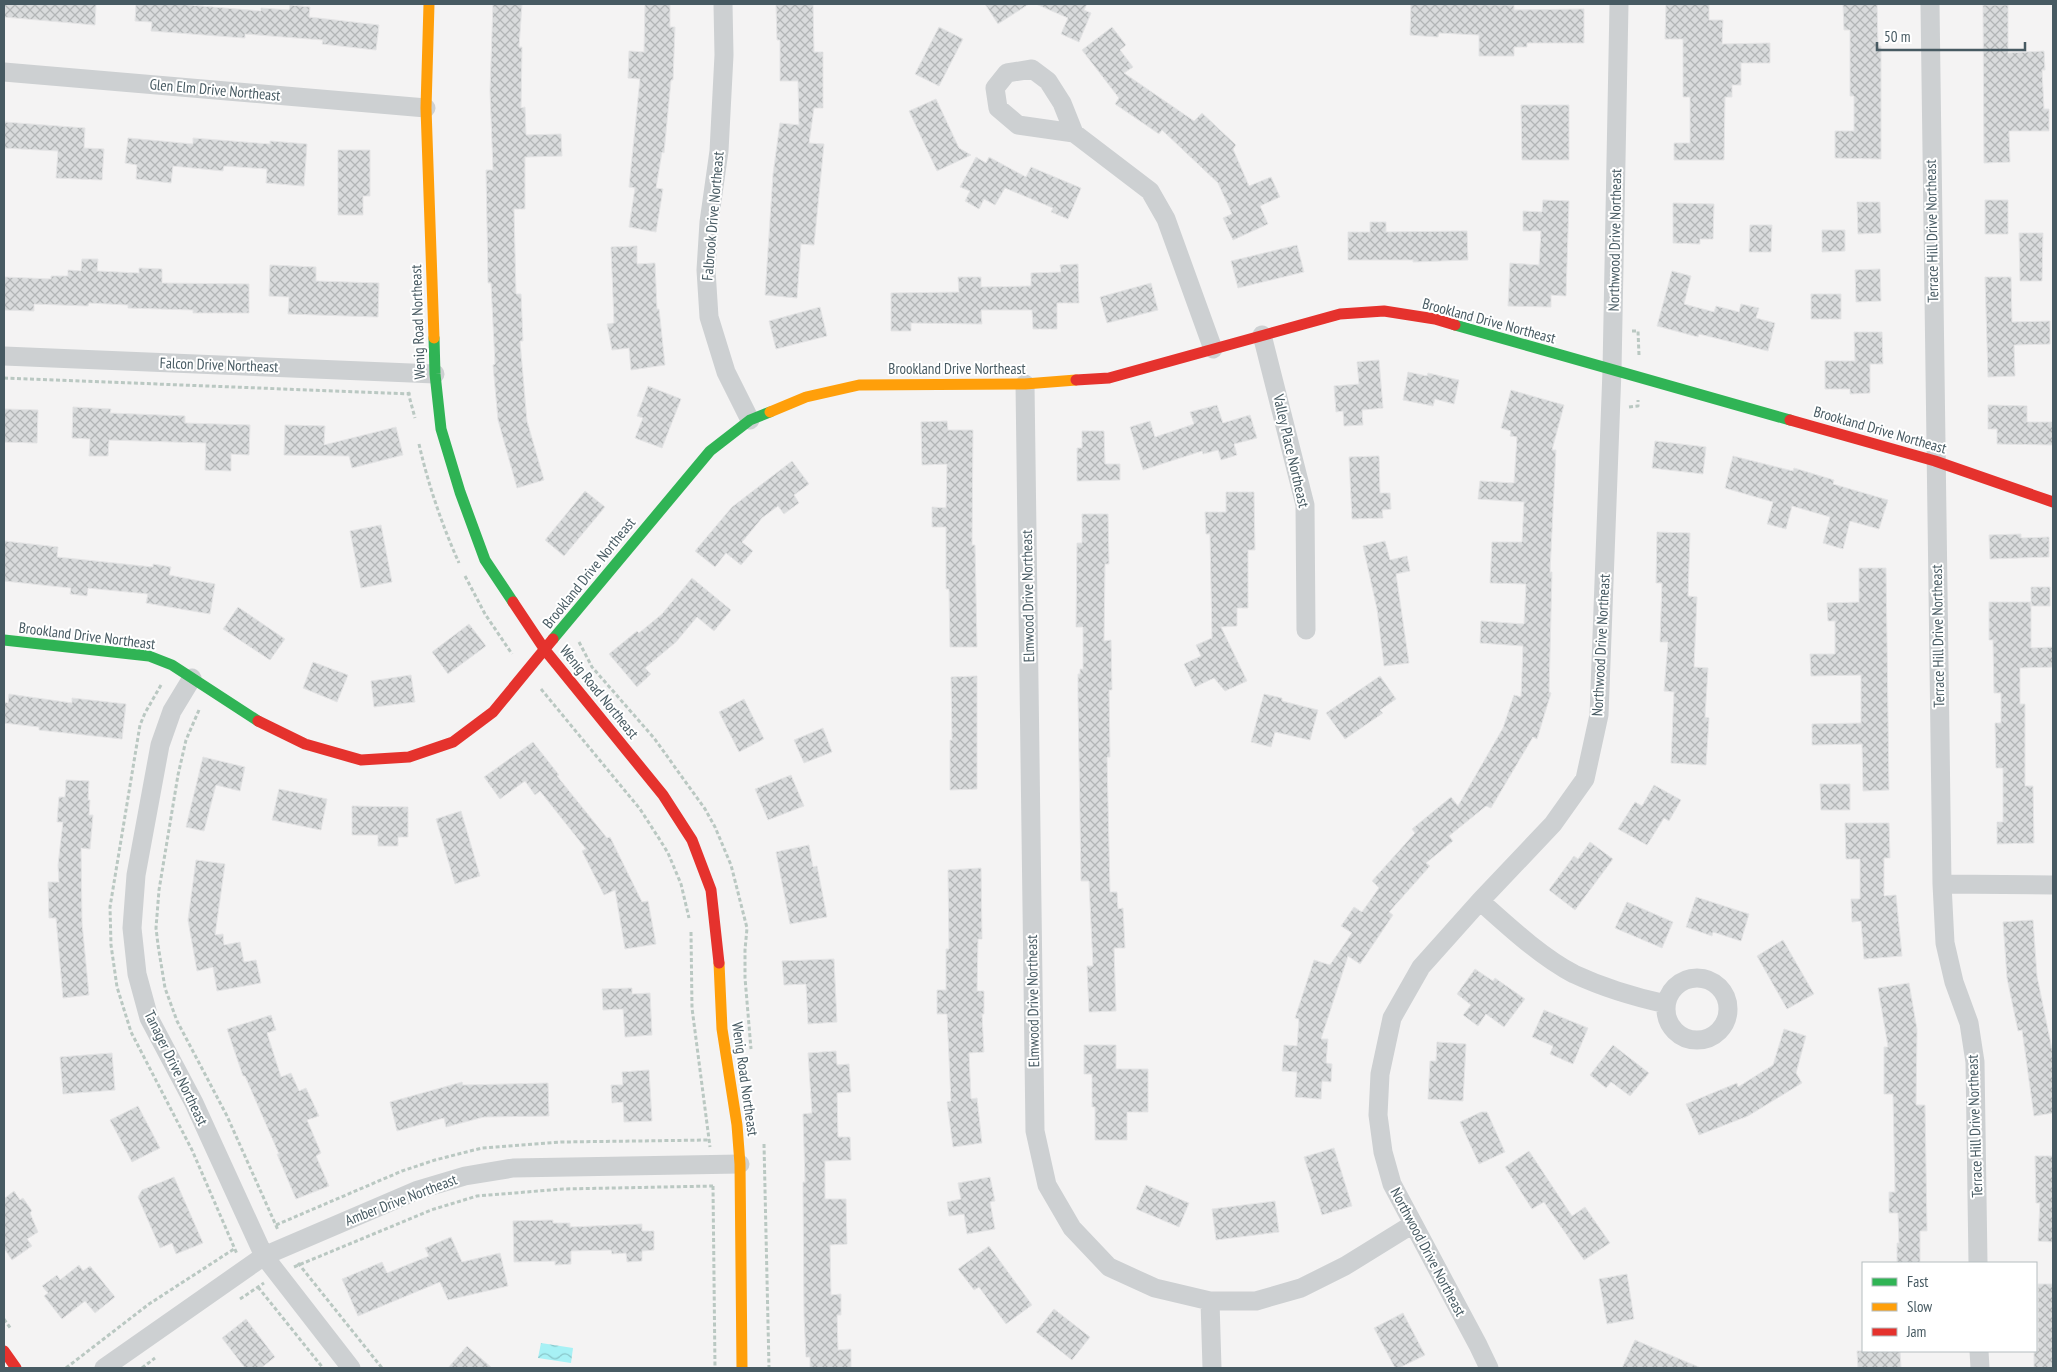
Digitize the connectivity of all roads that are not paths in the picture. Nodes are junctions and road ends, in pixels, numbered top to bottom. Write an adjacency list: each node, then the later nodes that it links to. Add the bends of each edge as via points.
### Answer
1 (429, 4): 6 (street, Wenig Road Northeast)
2 (723, 4): 14 (street, Falbrook Drive Northeast, via 719,151 706,270 709,317 726,372)
3 (1619, 4): 11 (street, Northwood Drive Northeast)
4 (1930, 4): 15 (street, Terrace Hill Drive Northeast)
5 (4, 72): 6 (street, Glen Elm Drive Northeast)
6 (426, 108): 12 (street, Wenig Road Northeast)
7 (1074, 133): 9 (street, via 1150,191 1166,219)
8 (1262, 335): 9 (street, Brookland Drive Northeast); 11 (street, Brookland Drive Northeast, via 1340,314 1384,311 1435,319); 17 (street, Valley Place Northeast, via 1305,504)
9 (1213, 349): 13 (street, Brookland Drive Northeast, via 1109,378)
10 (4, 356): 12 (street, Falcon Drive Northeast)
11 (1612, 370): 15 (street, Brookland Drive Northeast); 23 (street, Northwood Drive Northeast, via 1599,715 1585,779 1553,824)
12 (434, 374): 19 (street, Wenig Road Northeast, via 441,429 485,560)
13 (1024, 384): 14 (street, Brookland Drive Northeast, via 859,385 806,397); 29 (street, Elmwood Drive Northeast, via 1035,1131 1048,1185 1072,1228 1109,1267 1155,1288)
14 (750, 420): 19 (street, Brookland Drive Northeast, via 710,451)
15 (1935, 461): 16 (street, Brookland Drive Northeast); 21 (street, Terrace Hill Drive Northeast)
16 (2053, 502)
17 (1306, 630)
18 (4, 640): 20 (street, Brookland Drive Northeast, via 149,656)
19 (545, 650): 20 (street, Brookland Drive Northeast, via 493,712 453,742 409,758 361,760 305,744 262,724); 25 (street, Wenig Road Northeast, via 663,795 692,840 711,890 718,945 722,1029)
20 (192, 678): 27 (street, Tanager Drive Northeast, via 168,719 158,754 136,875 132,928 137,974 149,1018 194,1103)
21 (1942, 884): 22 (street); 28 (street, Terrace Hill Drive Northeast, via 1945,943 1954,982 1969,1022 1976,1062)
22 (2053, 885)
23 (1480, 901): 24 (street, via 1524,940 1573,973 1626,995); 26 (street, Northwood Drive Northeast, via 1420,967 1392,1018 1382,1064 1378,1115 1383,1152 1392,1184)
24 (1666, 1004)
25 (740, 1164): 27 (street, Amber Drive Northeast, via 513,1168 465,1176 418,1190); 35 (street, Wenig Road Northeast)
26 (1413, 1224): 29 (street, Elmwood Drive Northeast, via 1345,1266 1301,1288 1256,1301); 37 (street, Northwood Drive Northeast)
27 (264, 1256): 33 (street, Amber Drive Northeast); 34 (street, Tanager Drive Northeast)
28 (1978, 1262)
29 (1210, 1301): 36 (street)
30 (4, 1352): 32 (street)
31 (1979, 1352): 38 (street)
32 (16, 1368)
33 (104, 1368)
34 (351, 1368)
35 (742, 1368)
36 (1212, 1368)
37 (1489, 1368)
38 (1980, 1368)

